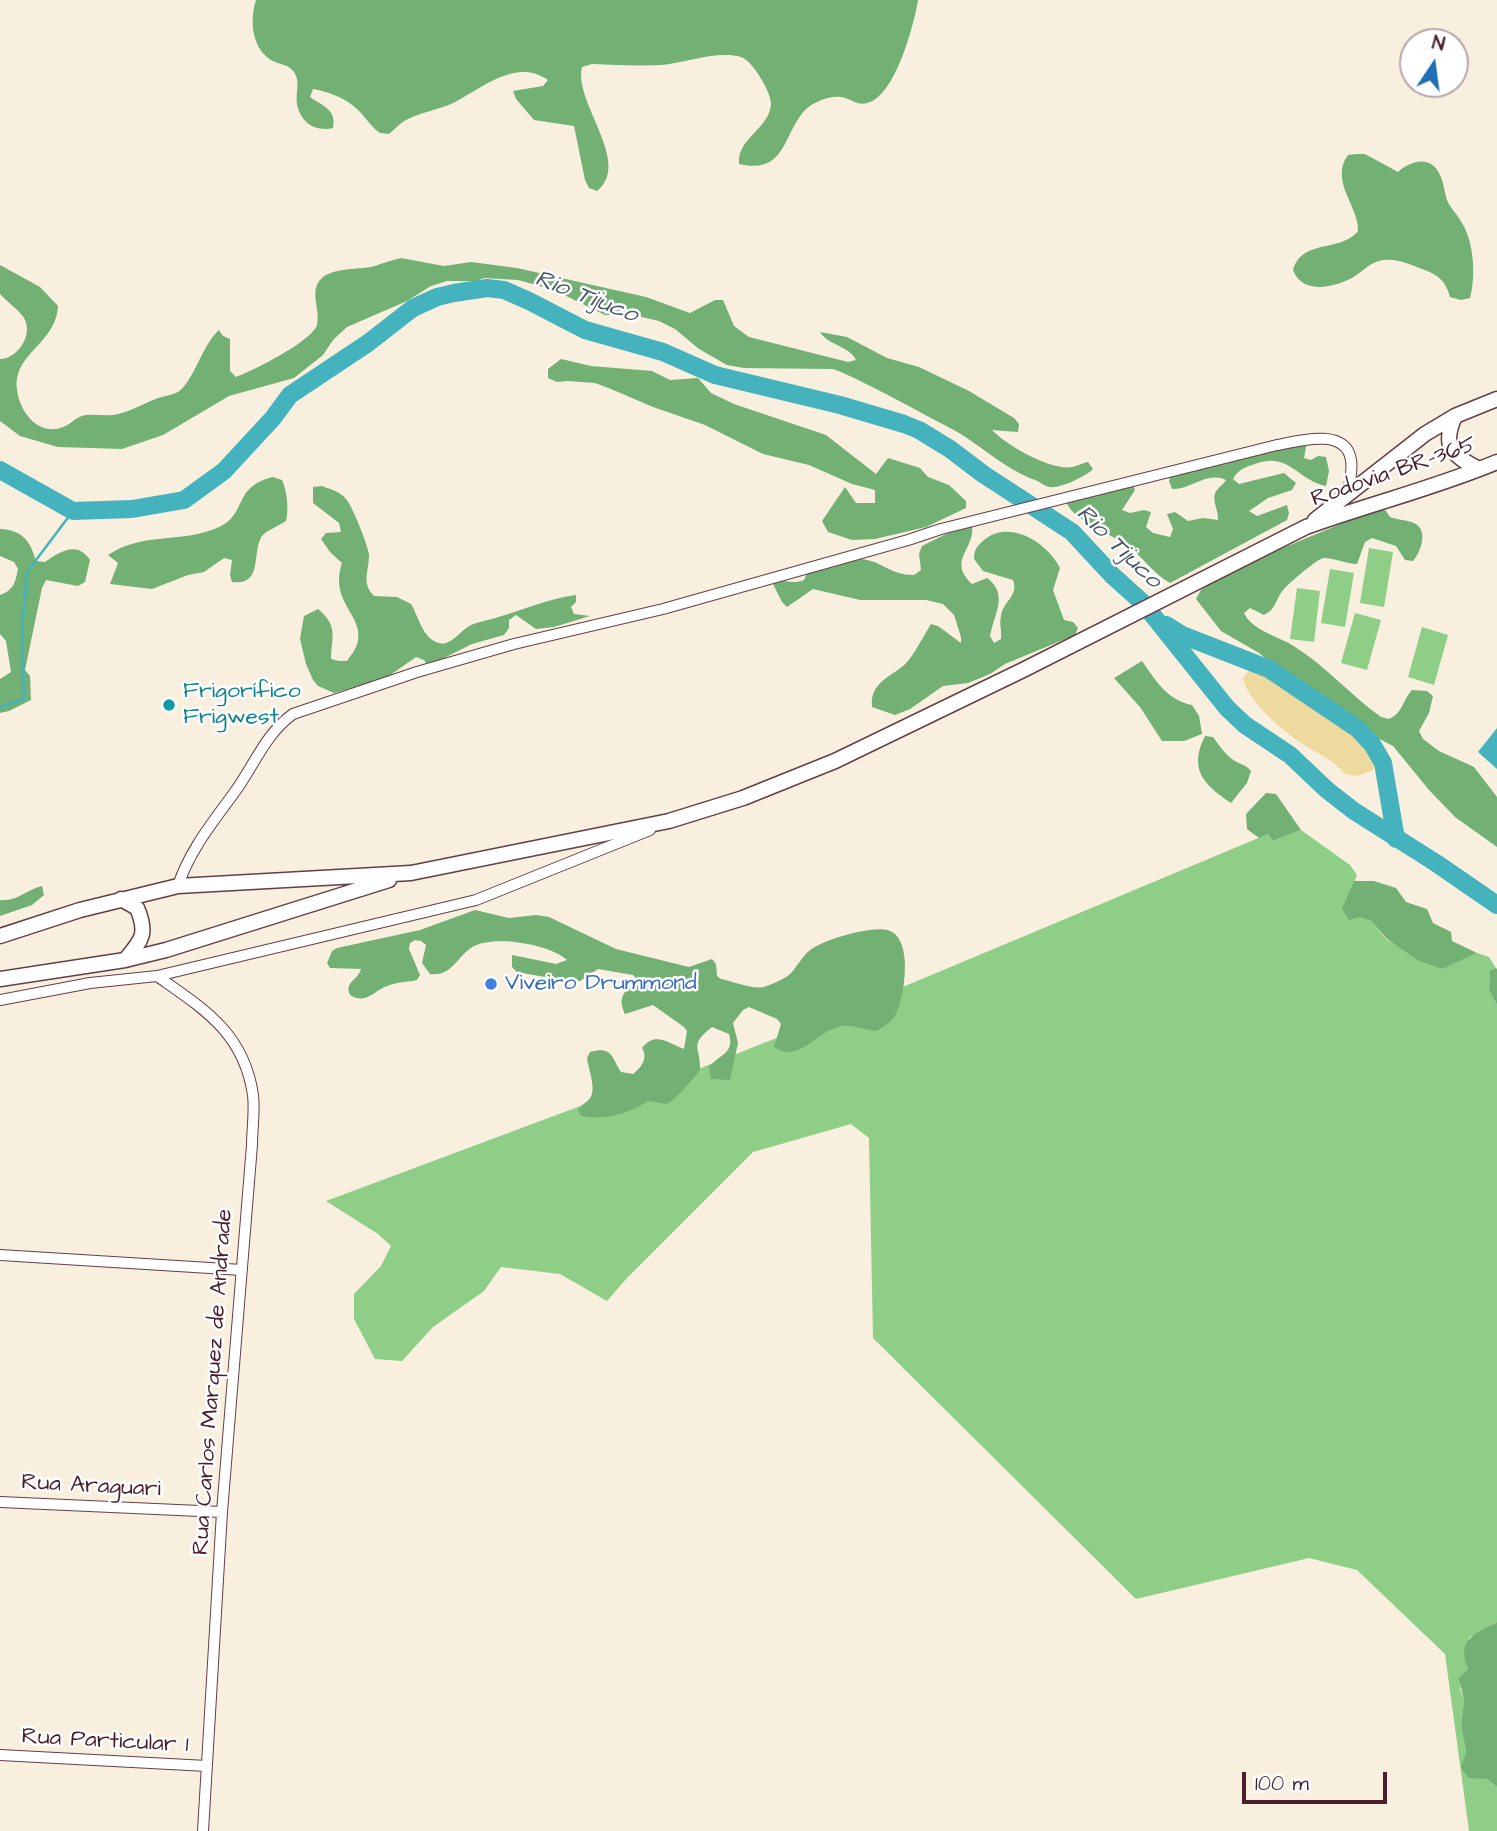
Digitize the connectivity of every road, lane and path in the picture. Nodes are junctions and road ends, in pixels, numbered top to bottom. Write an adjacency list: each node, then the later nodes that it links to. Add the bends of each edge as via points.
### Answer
1 (1497, 399): 2 (main road, Rodovia BR-365)
2 (1455, 416): 4 (main road, via 1449,445 1458,457); 5 (main road, Rodovia BR-365)
3 (1497, 462): 4 (main road, Rodovia BR-365)
4 (1479, 469): 6 (main road, Rodovia BR-365)
5 (1348, 494): 6 (main road, Rodovia BR-365); 9 (street, via 1352,467 1345,447 1317,438 1277,445 942,529 675,606 417,672 281,722 194,851)
6 (1306, 527): 7 (main road, Rodovia BR-365, via 835,761 743,798)
7 (669, 821): 8 (main road, Rodovia BR-365); 13 (street, via 476,900)
8 (411, 873): 9 (main road); 12 (main road)
9 (178, 886): 10 (main road)
10 (121, 899): 11 (main road); 12 (main road, via 137,908 143,927 139,944)
11 (0, 936)
12 (125, 960): 14 (main road)
13 (157, 976): 15 (street); 17 (street, Rua Carlos Marquez de Andrade, via 226,1030 247,1073 253,1097)
14 (0, 979)
15 (0, 1000)
16 (0, 1255): 17 (street)
17 (242, 1270): 19 (street, Rua Carlos Marquez de Andrade)
18 (0, 1502): 19 (street, Rua Araguari)
19 (222, 1512): 21 (street, Rua Carlos Marquez de Andrade)
20 (0, 1755): 21 (street, Rua Particular 1)
21 (207, 1766): 22 (street, Rua Carlos Marquez de Andrade)
22 (203, 1831)

